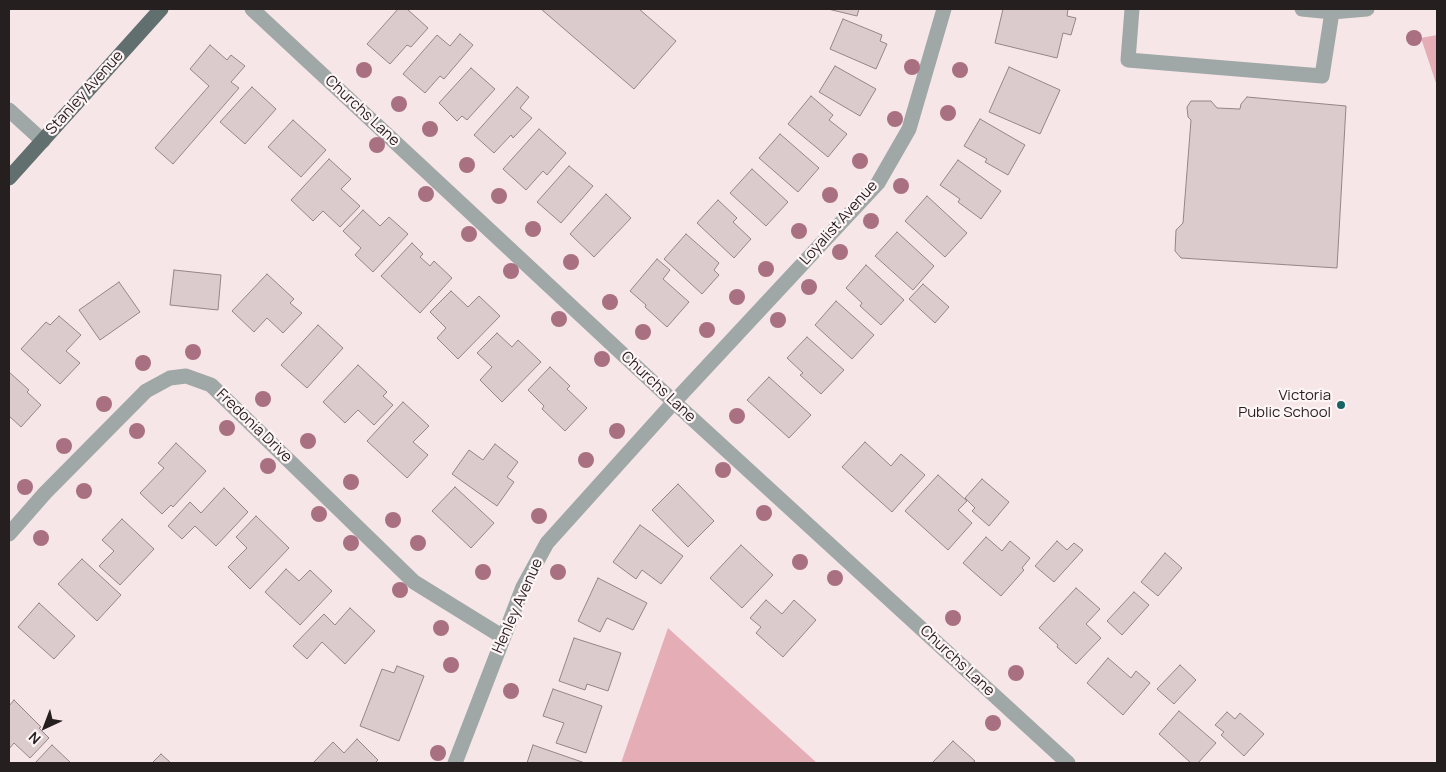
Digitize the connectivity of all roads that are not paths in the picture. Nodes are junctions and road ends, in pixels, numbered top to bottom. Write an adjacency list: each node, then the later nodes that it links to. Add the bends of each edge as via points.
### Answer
1 (161, 9): 9 (main road, Stanley Avenue)
2 (252, 9): 11 (street, Churchs Lane)
3 (944, 9): 11 (street, Loyalist Avenue, via 909,129 878,183)
4 (1132, 9): 7 (street, via 1128,60 1322,76)
5 (1302, 9): 7 (street)
6 (1367, 9): 7 (street)
7 (1332, 12)
8 (9, 110): 9 (street)
9 (42, 141): 10 (main road, Stanley Avenue)
10 (9, 178)
11 (674, 402): 13 (street, Henley Avenue, via 547,543 523,587); 15 (street, Churchs Lane)
12 (9, 534): 13 (street, Fredonia Drive, via 146,391 170,378 186,376 211,385 414,582)
13 (503, 637): 14 (street, Henley Avenue)
14 (455, 763)
15 (1068, 763)

